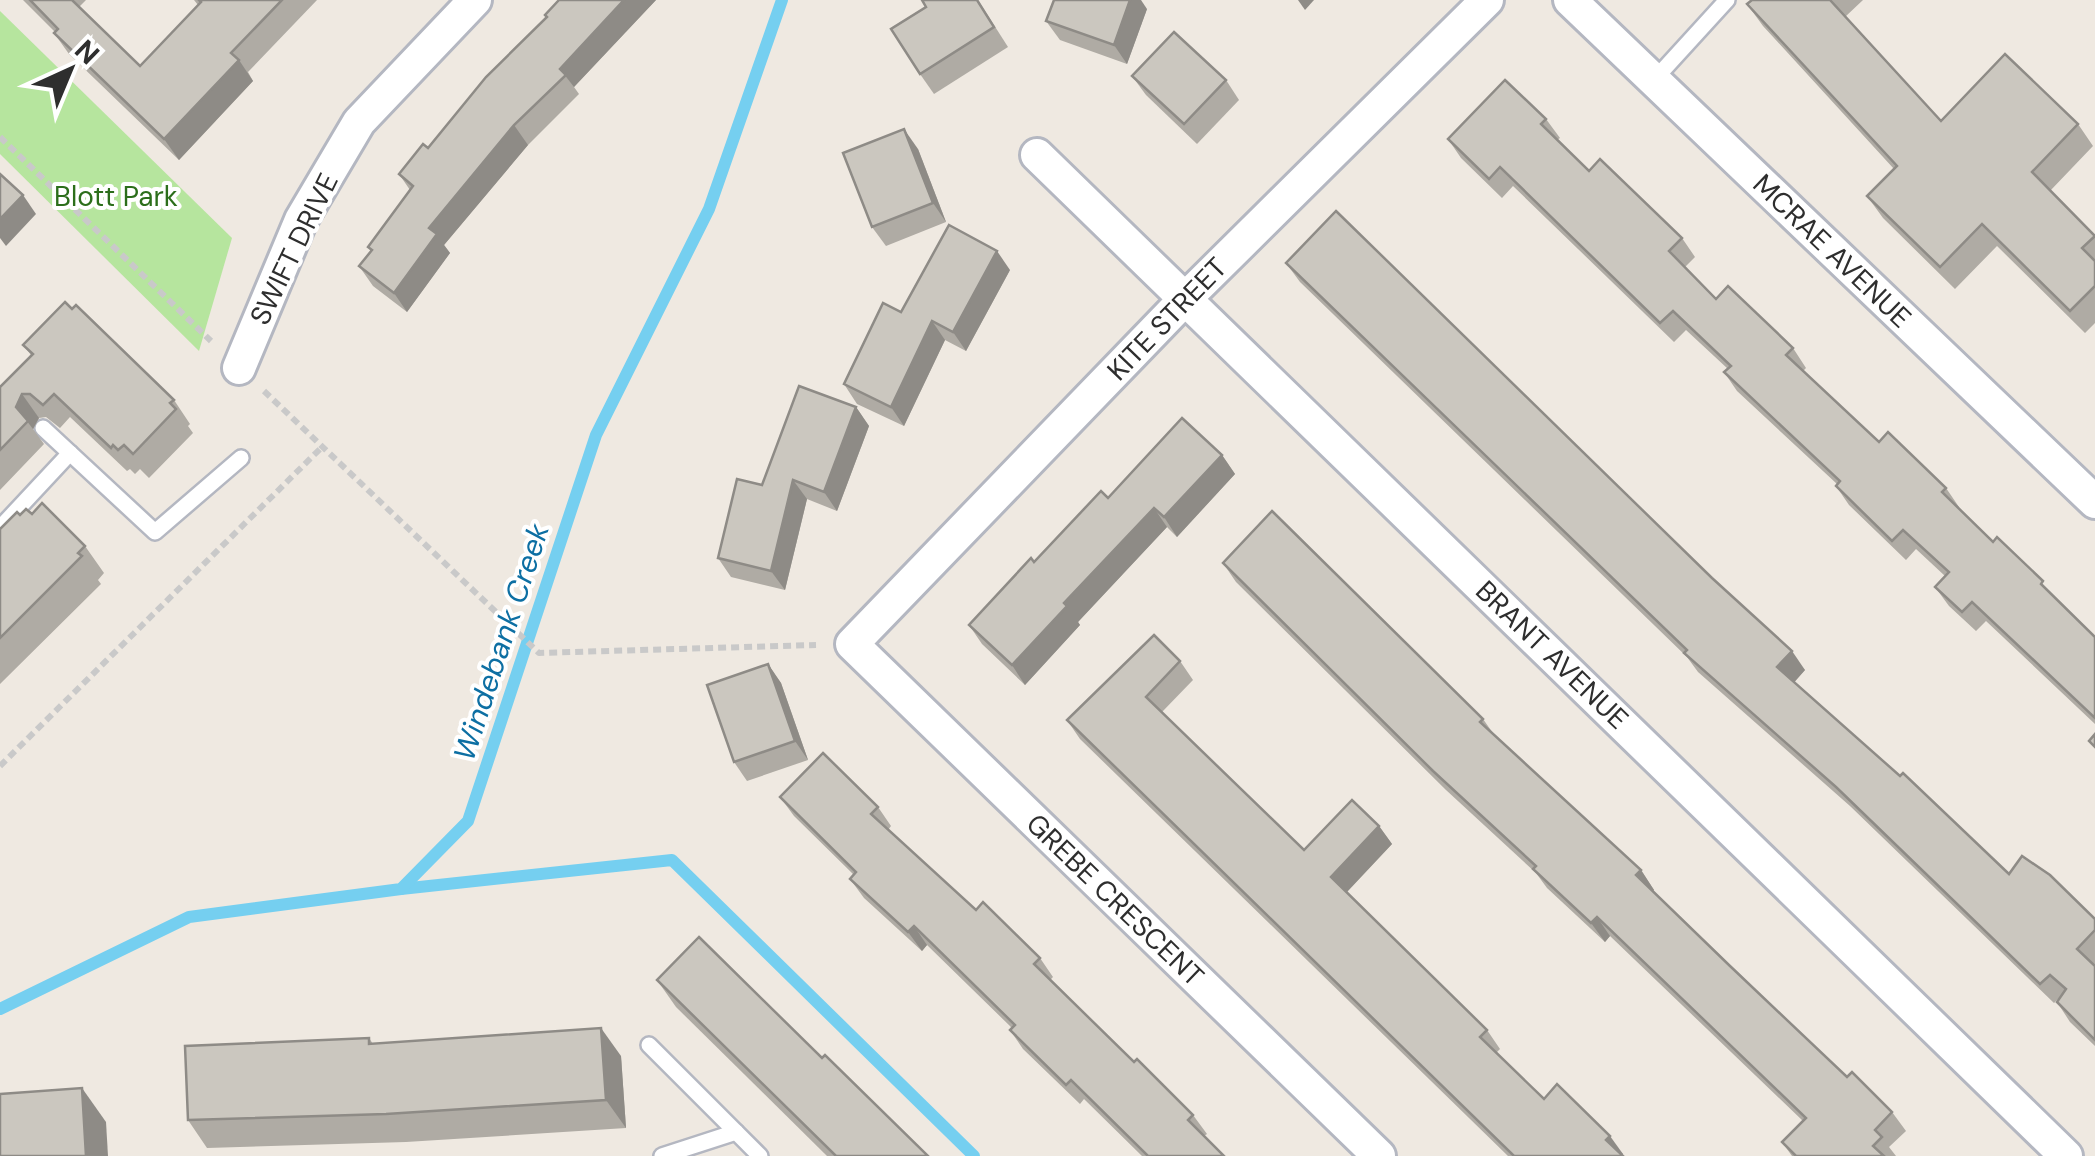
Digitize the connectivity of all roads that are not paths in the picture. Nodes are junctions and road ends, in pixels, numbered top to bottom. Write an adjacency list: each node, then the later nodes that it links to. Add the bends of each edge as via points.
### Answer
1 (475, 0): 8 (street, SWIFT DRIVE, via 359,122 301,220)
2 (1487, 0): 7 (street, KITE STREET)
3 (1570, 0): 5 (street, MCRAE AVENUE)
4 (1727, 0): 5 (lane)
5 (1654, 80): 12 (street, MCRAE AVENUE)
6 (1037, 156): 7 (street, BRANT AVENUE)
7 (1186, 298): 14 (street, KITE STREET); 20 (street, BRANT AVENUE)
8 (239, 368)
9 (44, 428): 10 (lane)
10 (70, 453): 11 (lane, via 155,532); 13 (lane)
11 (241, 458)
12 (2095, 502)
13 (0, 528)
14 (852, 644): 19 (street, GREBE CRESCENT)
15 (649, 1046): 16 (lane)
16 (736, 1132): 17 (lane); 18 (lane)
17 (662, 1156)
18 (760, 1156)
19 (1379, 1156)
20 (2066, 1156)

